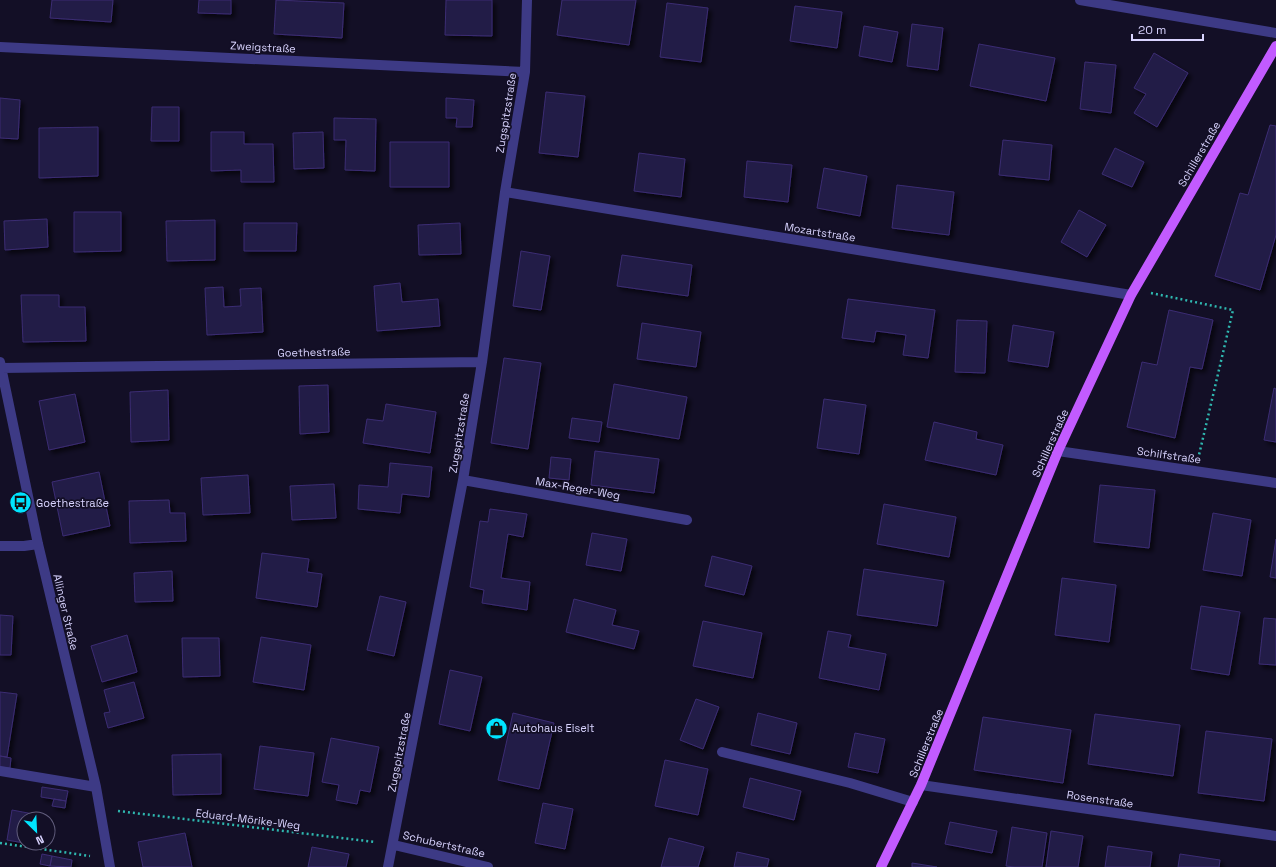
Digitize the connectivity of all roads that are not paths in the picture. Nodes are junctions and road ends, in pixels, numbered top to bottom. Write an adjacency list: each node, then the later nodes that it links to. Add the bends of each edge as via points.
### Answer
1 (527, 0): 6 (street, Zugspitzstraße)
2 (1080, 0): 3 (street)
3 (1276, 33)
4 (1276, 46): 8 (main road, Schillerstraße)
5 (0, 47): 6 (street, Zweigstraße)
6 (525, 72): 7 (street, Zugspitzstraße)
7 (505, 192): 8 (street, Mozartstraße); 9 (street, Zugspitzstraße)
8 (1133, 292): 11 (main road, Schillerstraße)
9 (482, 362): 10 (street, Goethestraße); 12 (street, Zugspitzstraße)
10 (1, 365): 15 (street, Allinger Straße)
11 (1058, 452): 13 (street, Schilfstraße); 19 (main road, Schillerstraße)
12 (464, 480): 14 (street, Max-Reger-Weg); 23 (street, Zugspitzstraße)
13 (1276, 483)
14 (687, 520)
15 (38, 544): 16 (street); 20 (street, Allinger Straße)
16 (0, 546)
17 (722, 752): 21 (street, via 850,782)
18 (0, 771): 20 (street)
19 (922, 785): 21 (main road, Schillerstraße); 22 (street, Rosenstraße)
20 (96, 787): 24 (street, Allinger Straße)
21 (913, 802): 27 (main road, Schillerstraße)
22 (1276, 836)
23 (394, 845): 25 (street, Zugspitzstraße); 26 (street, Schubertstraße)
24 (110, 867)
25 (388, 867)
26 (488, 867)
27 (881, 867)

